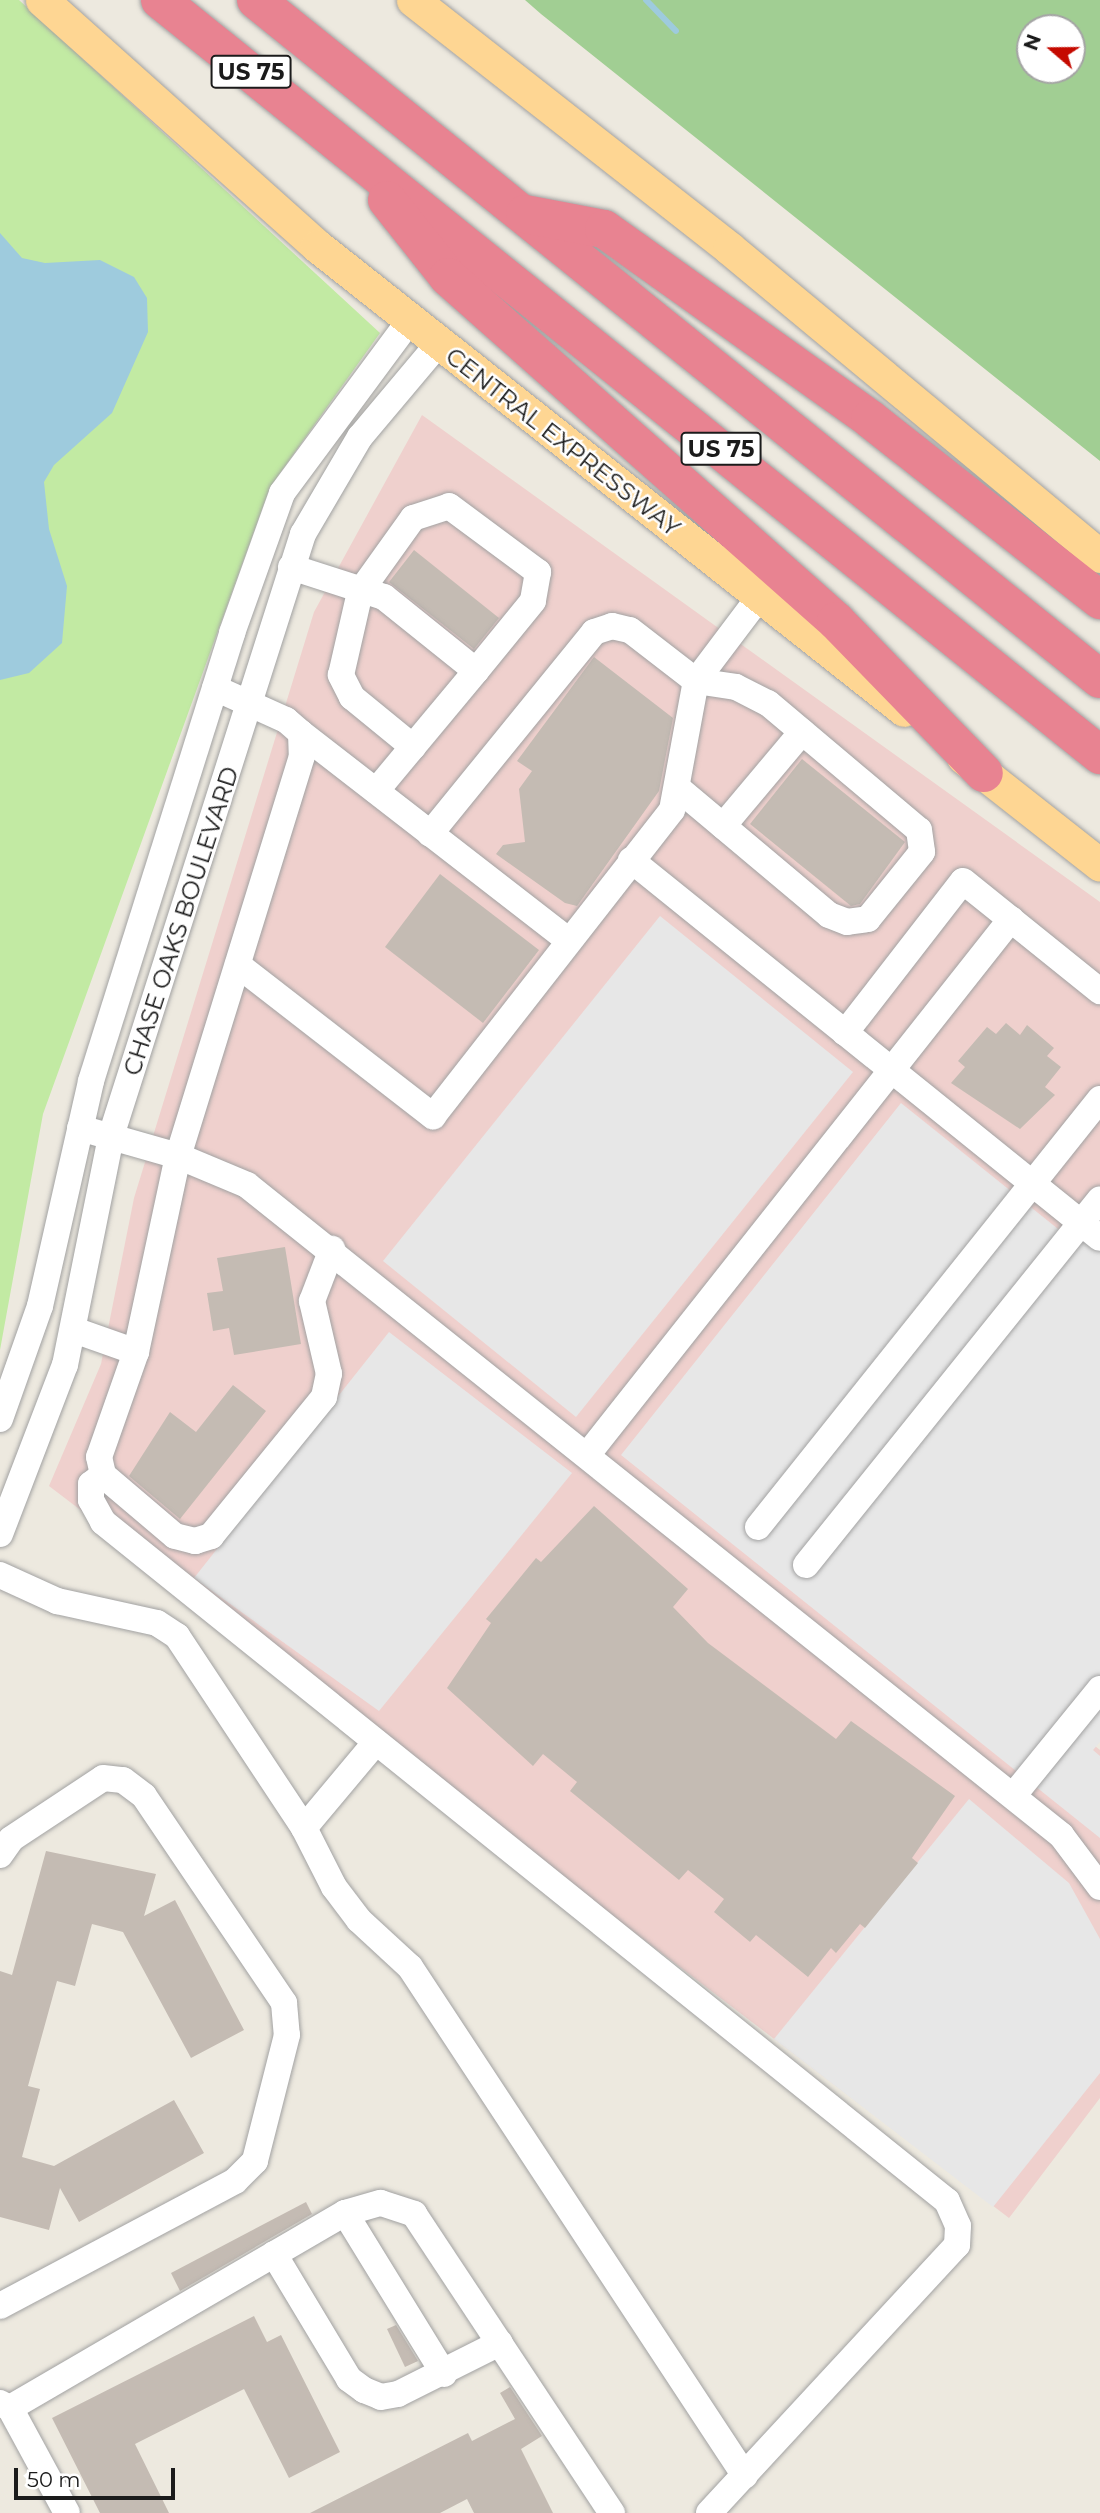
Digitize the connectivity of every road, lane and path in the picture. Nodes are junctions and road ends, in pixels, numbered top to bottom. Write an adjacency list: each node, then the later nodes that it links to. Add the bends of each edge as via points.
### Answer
1 (42, 0): 7 (main road, CENTRAL EXPRESSWAY, via 244,183)
2 (160, 0): 5 (highway, US 75)
3 (256, 0): 6 (highway, US 75)
4 (414, 0): 9 (main road, via 689,215)
5 (342, 143): 22 (highway, US 75); 23 (highway, via 448,277 836,621)
6 (520, 213): 13 (highway, via 604,229 870,419); 15 (highway, US 75)
7 (410, 320): 8 (main road, CENTRAL EXPRESSWAY); 17 (street, CHASE OAKS BOULEVARD, via 282,493)
8 (439, 343): 10 (street, CHASE OAKS BOULEVARD, via 360,437 303,534); 12 (main road, CENTRAL EXPRESSWAY)
9 (1100, 556)
10 (291, 568): 11 (street); 18 (street, CHASE OAKS BOULEVARD)
11 (360, 592): 14 (street, via 384,597); 14 (street, via 413,518 449,506 538,572 533,601); 21 (street, via 342,686)
12 (760, 596): 16 (street); 23 (main road, CENTRAL EXPRESSWAY)
13 (1100, 600)
14 (476, 671): 21 (street)
15 (1100, 679)
16 (696, 681): 19 (street, via 736,687 768,703); 24 (street); 27 (street, via 630,630 612,625 594,632)
17 (215, 688): 18 (street); 37 (street, CHASE OAKS BOULEVARD)
18 (251, 702): 20 (street); 38 (street, CHASE OAKS BOULEVARD)
19 (802, 732): 26 (street); 26 (street, via 919,830 922,852 868,919 847,922 829,915)
20 (302, 733): 25 (street); 32 (street, via 302,756)
21 (413, 747): 25 (street)
22 (1100, 755)
23 (984, 773): 29 (main road, CENTRAL EXPRESSWAY)
24 (679, 789): 26 (street); 28 (street, via 672,810)
25 (376, 792): 27 (street)
26 (723, 826)
27 (430, 834): 31 (street)
28 (631, 860): 31 (street); 34 (street)
29 (1100, 865)
30 (1011, 919): 33 (street); 34 (street, via 963,881); 35 (street)
31 (569, 941): 32 (street, via 433,1116)
32 (238, 965): 39 (street)
33 (1100, 990)
34 (845, 1033): 35 (street)
35 (893, 1072): 40 (street); 47 (street)
36 (1100, 1099): 40 (street)
37 (80, 1128): 38 (street); 46 (street, CHASE OAKS BOULEVARD, via 40,1306)
38 (111, 1136): 39 (street); 44 (street, CHASE OAKS BOULEVARD, via 95,1195)
39 (178, 1156): 43 (street, via 247,1185); 45 (street)
40 (1033, 1184): 42 (street); 49 (street)
41 (1100, 1199): 42 (street)
42 (1090, 1230): 51 (street)
43 (332, 1249): 47 (street); 48 (street, via 312,1301 329,1374 324,1397 211,1536 195,1541 175,1535)
44 (74, 1330): 45 (street); 50 (street, CHASE OAKS BOULEVARD, via 32,1462)
45 (136, 1352): 48 (street, via 100,1457)
46 (0, 1419)
47 (588, 1454): 55 (street)
48 (103, 1475): 54 (street, via 92,1484 91,1500 103,1522)
49 (758, 1527)
50 (0, 1534)
51 (806, 1565)
52 (0, 1575): 56 (street, via 57,1601 157,1623 177,1636)
53 (1100, 1689): 55 (street)
54 (376, 1742): 56 (street); 65 (street, via 947,2201 958,2226 957,2245)
55 (1013, 1796): 58 (street, via 1061,1835)
56 (304, 1828): 65 (street, via 334,1887 359,1920 410,1968)
57 (0, 1855): 61 (street, via 11,1839 103,1778 123,1780 144,1797 284,2003 287,2035 255,2161 235,2181)
58 (1100, 1887)
59 (345, 2213): 60 (street); 62 (street, via 381,2203 414,2214); 63 (street)
60 (275, 2254): 63 (street, via 349,2379 364,2390 381,2397 398,2394); 64 (street)
61 (0, 2306)
62 (500, 2343): 63 (street); 67 (street)
63 (444, 2374)
64 (5, 2406): 66 (street)
65 (745, 2476): 68 (street)
66 (67, 2513)
67 (612, 2513)
68 (709, 2513)

